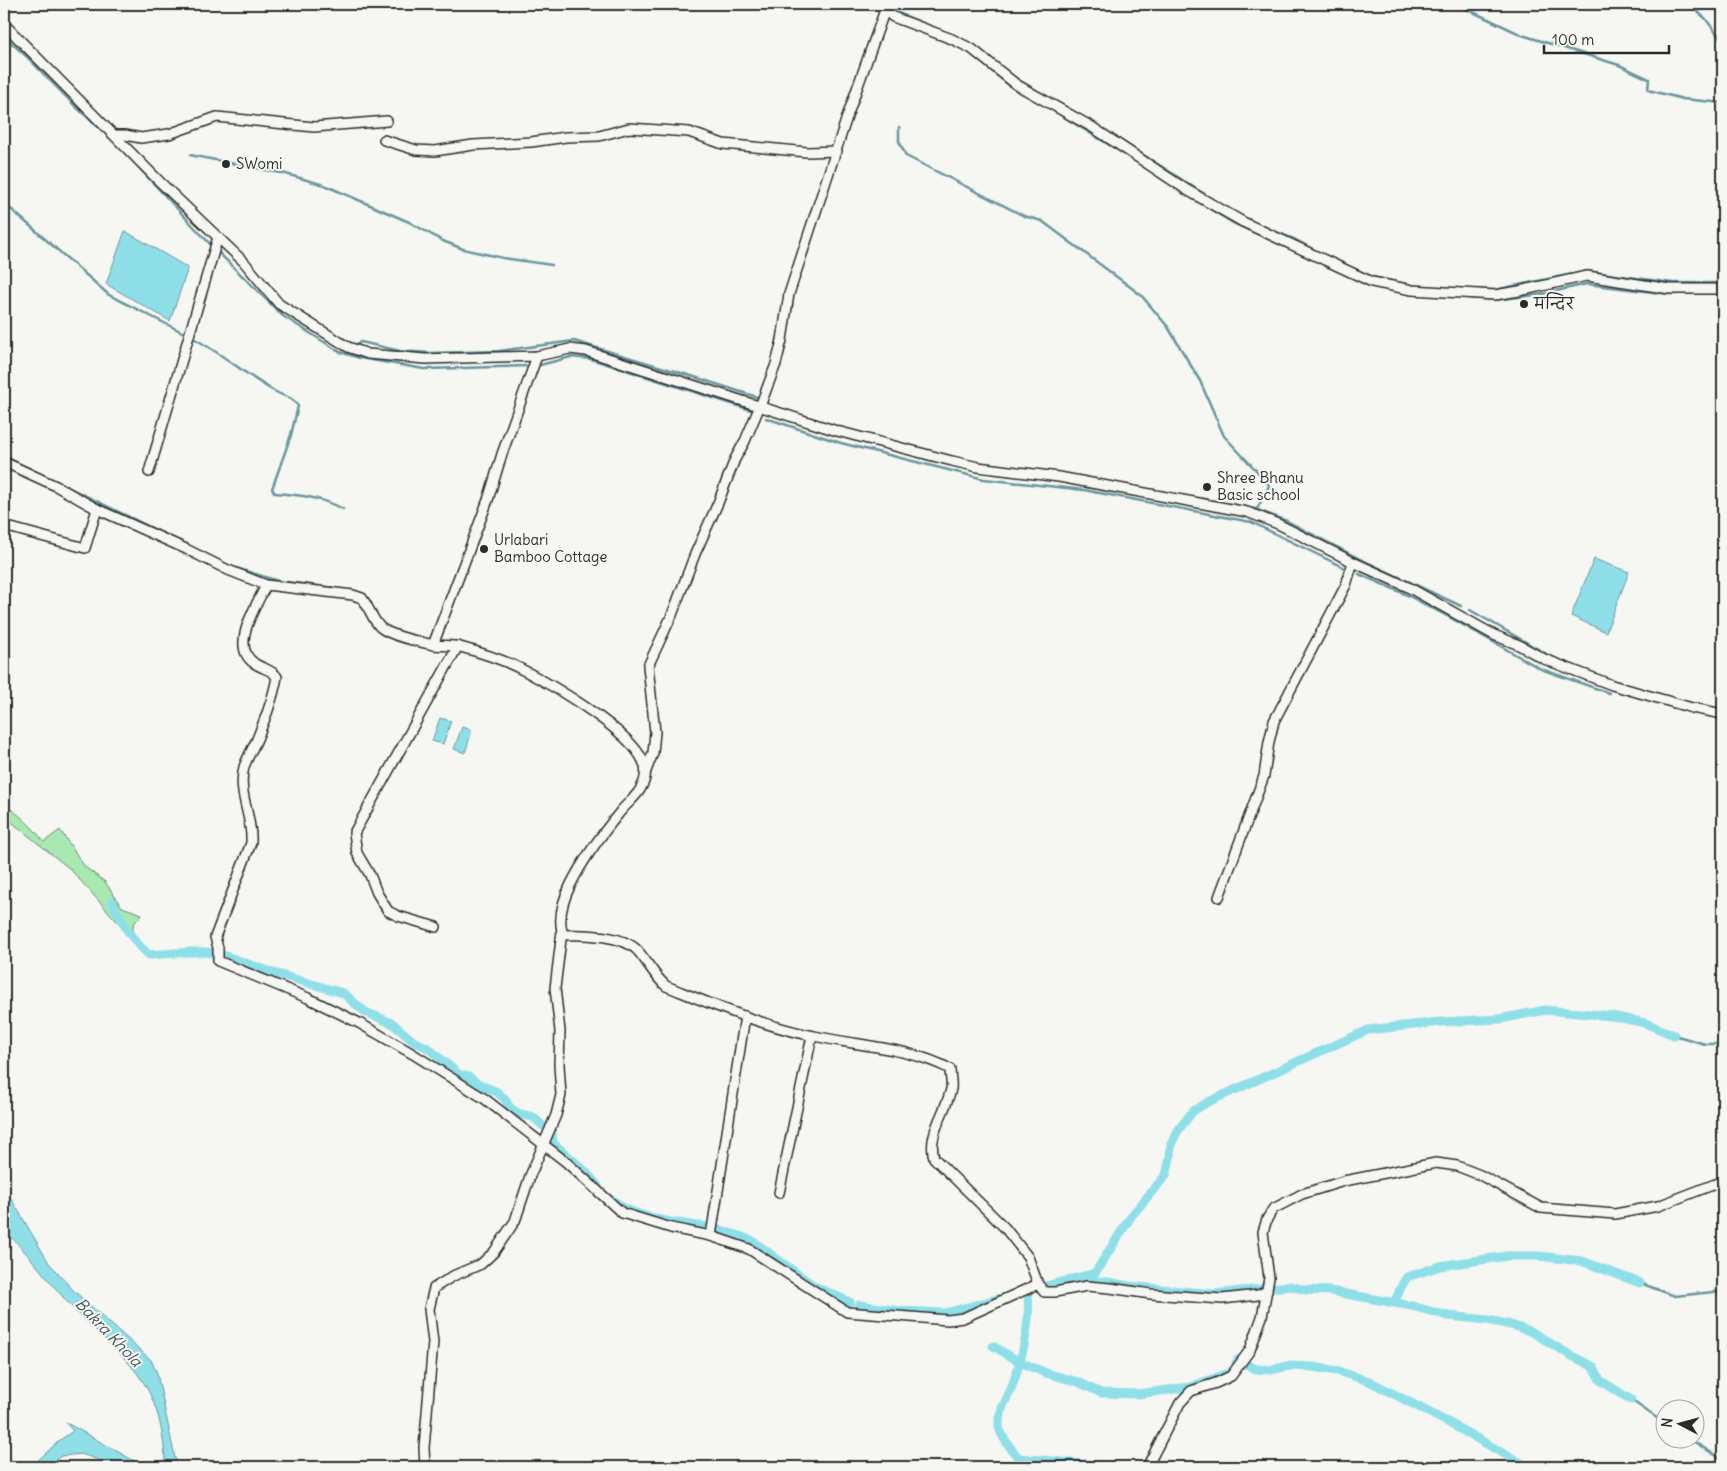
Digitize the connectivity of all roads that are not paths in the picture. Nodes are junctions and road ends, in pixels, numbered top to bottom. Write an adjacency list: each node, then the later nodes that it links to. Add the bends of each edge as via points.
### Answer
1 (886, 7): 6 (street); 8 (street, via 893,17 972,49 1017,85 1092,127 1187,190 1243,222 1372,282 1412,290 1495,295 1587,276 1670,289)
2 (4, 24): 4 (street)
3 (387, 121): 4 (street, via 314,127 217,117 169,134 141,138)
4 (115, 135): 7 (street)
5 (384, 140): 6 (street, via 416,150 435,151 599,136 629,128 689,132 723,144 807,152)
6 (837, 151): 10 (street, via 789,294 776,364)
7 (218, 237): 9 (street, via 279,304 341,343 368,354 425,359); 12 (street)
8 (1723, 289)
9 (537, 356): 10 (street, via 570,349 586,351); 17 (street, via 488,500)
10 (759, 408): 15 (street, via 952,462 1247,512); 20 (street, via 648,666 655,732 653,753)
11 (4, 462): 13 (street)
12 (149, 472)
13 (97, 509): 14 (street, via 85,548); 16 (street)
14 (4, 526)
15 (1353, 562): 19 (street, via 1408,587 1544,659 1612,685); 21 (street, via 1346,586 1274,721 1264,776)
16 (266, 585): 17 (street, via 358,596 381,627); 26 (street, via 245,632 243,647 253,663 277,677 274,694 244,768 243,800 252,829 251,843 215,937 217,958 220,963 308,998 367,1027 485,1099)
17 (433, 645): 18 (street)
18 (458, 646): 20 (street, via 514,665 558,688 629,741 643,760); 22 (street, via 354,833 357,853 388,911)
19 (1723, 714)
20 (646, 771): 23 (street, via 637,795 592,849 572,882 565,896 560,923)
21 (1220, 897)
22 (436, 927)
23 (562, 931): 24 (street, via 563,935 606,936 628,943 666,986); 26 (street, via 555,988 560,1032 561,1095)
24 (745, 1016): 25 (street); 29 (street)
25 (812, 1036): 28 (street); 30 (street, via 897,1051 950,1069 951,1088 931,1148 934,1158 1005,1228 1028,1257)
26 (544, 1145): 29 (street, via 622,1213); 32 (street, via 515,1221 494,1252 481,1264 434,1288 428,1309 433,1342)
27 (1723, 1182): 31 (street, via 1658,1206 1616,1214 1541,1208 1457,1166 1436,1164 1344,1181 1302,1194 1274,1209 1266,1218 1263,1232 1269,1278)
28 (779, 1193)
29 (711, 1236): 30 (street, via 749,1249 847,1312 948,1320 963,1318)
30 (1038, 1284): 31 (street, via 1046,1293 1087,1286 1222,1299)
31 (1263, 1293): 33 (street, via 1259,1327 1246,1355 1231,1376 1191,1391 1180,1403)
32 (425, 1467)
33 (1147, 1467)

